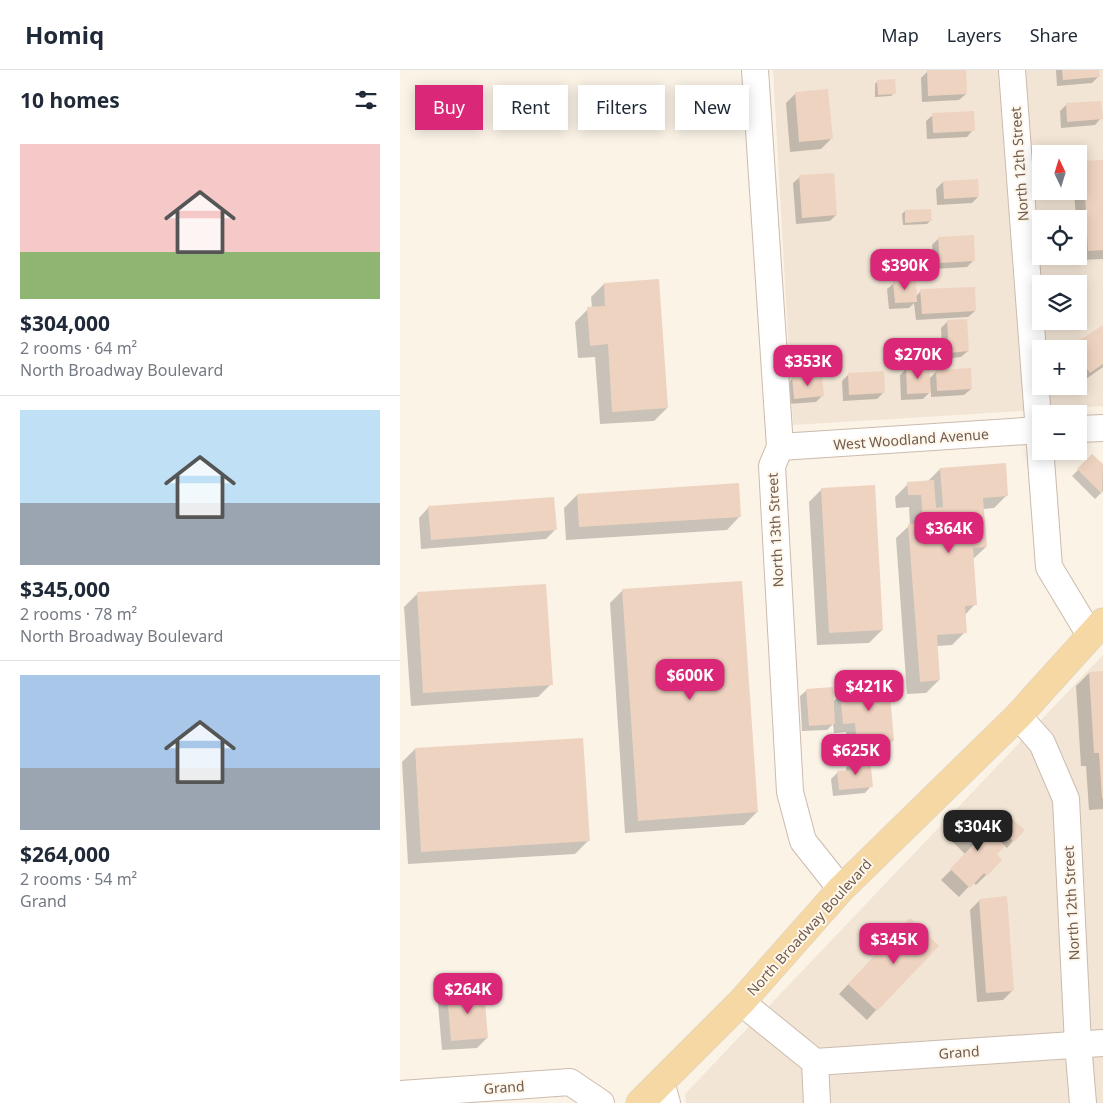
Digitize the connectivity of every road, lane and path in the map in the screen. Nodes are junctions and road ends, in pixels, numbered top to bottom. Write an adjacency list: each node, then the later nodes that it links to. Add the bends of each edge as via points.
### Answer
1 (754, 70): 7 (street, North 13th Street)
2 (1012, 70): 3 (street, North 12th Street)
3 (1038, 405)
4 (1103, 428): 5 (street)
5 (1087, 429)
6 (1032, 431): 7 (street, West Woodland Avenue)
7 (780, 447): 11 (street, North 13th Street, via 772,466 790,792 804,841)
8 (1042, 460): 9 (street, North 12th Street, via 1049,567)
9 (1097, 628): 10 (main road, North Broadway Boulevard)
10 (1018, 716): 11 (main road, North Broadway Boulevard); 13 (street, North 12th Street, via 1042,743 1066,799)
11 (841, 889): 12 (main road, North Broadway Boulevard)
12 (741, 1002): 14 (street); 15 (main road, North Broadway Boulevard)
13 (1090, 1044): 14 (street, Grand); 20 (street, North 12th Street)
14 (815, 1062): 19 (street)
15 (664, 1092): 18 (main road, North Broadway Boulevard)
16 (400, 1094): 17 (street, Grand, via 570,1082)
17 (602, 1103)
18 (640, 1103)
19 (817, 1103)
20 (1083, 1103)

